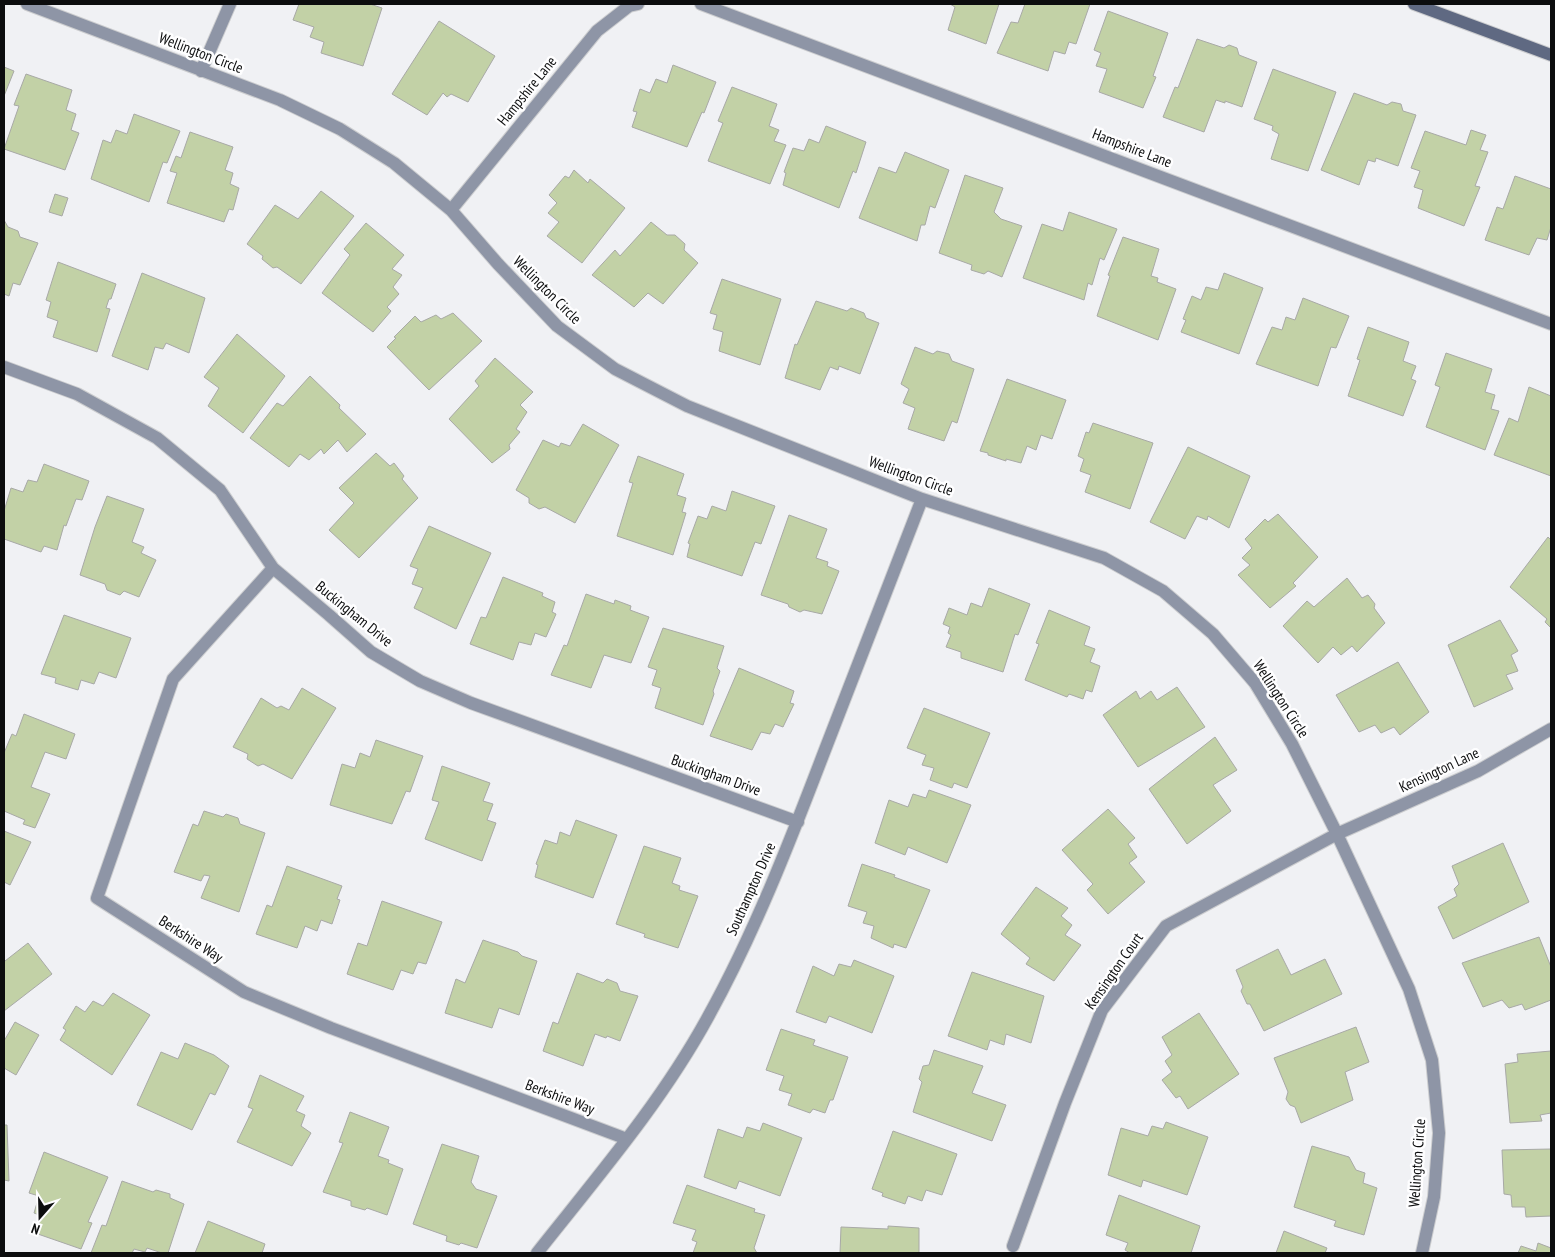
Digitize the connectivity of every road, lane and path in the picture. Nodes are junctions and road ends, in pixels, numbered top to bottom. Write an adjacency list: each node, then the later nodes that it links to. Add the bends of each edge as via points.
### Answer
1 (26, 4): 7 (street, Wellington Circle)
2 (230, 4): 7 (street)
3 (638, 4): 8 (street, Hampshire Lane, via 629,6 597,31)
4 (701, 4): 9 (street, Hampshire Lane)
5 (1414, 4): 6 (main road)
6 (1551, 55)
7 (201, 70): 8 (street, Wellington Circle, via 280,100 340,129 394,163)
8 (451, 210): 11 (street, Wellington Circle, via 557,326 615,369 687,406)
9 (1551, 324)
10 (4, 367): 12 (street, Buckingham Drive, via 77,394 157,438 220,490)
11 (922, 499): 14 (street, Southampton Drive); 15 (street, Wellington Circle, via 1104,558 1163,591 1213,634 1255,683 1292,744)
12 (273, 568): 14 (street, Buckingham Drive, via 372,652 420,681 471,703); 16 (street, Berkshire Way, via 173,679 97,898 244,992)
13 (1551, 729): 15 (street, Kensington Lane, via 1478,771)
14 (798, 822): 16 (street, Southampton Drive, via 761,912 708,1017 670,1081)
15 (1337, 834): 17 (street, Kensington Court, via 1166,926 1102,1010); 19 (street, Wellington Circle, via 1409,989 1432,1060 1439,1133 1434,1197)
16 (626, 1139): 18 (street, Southampton Drive)
17 (1013, 1246)
18 (537, 1253)
19 (1422, 1253)

